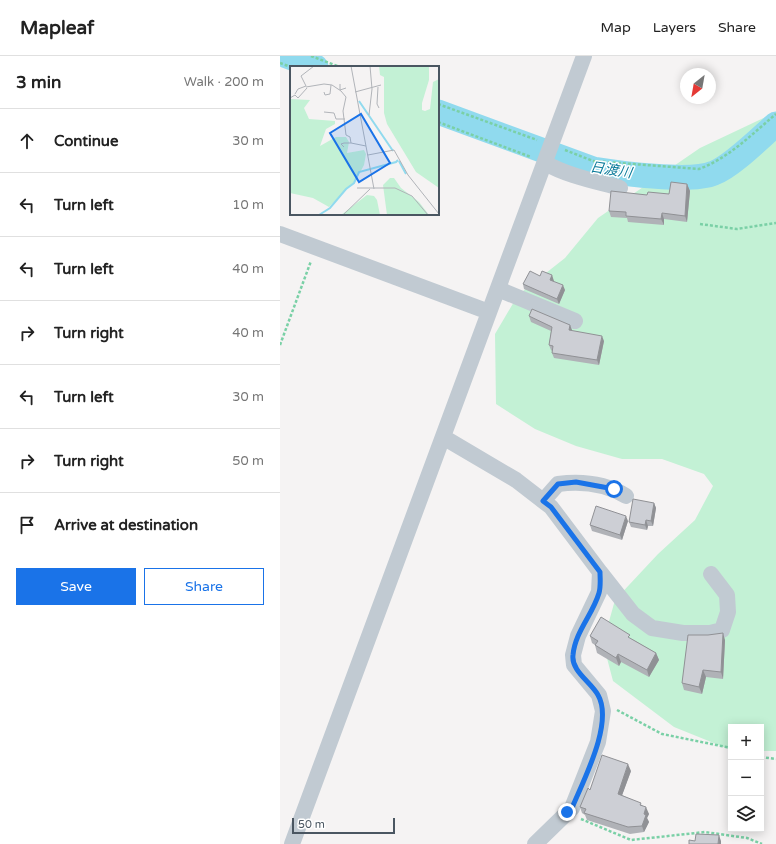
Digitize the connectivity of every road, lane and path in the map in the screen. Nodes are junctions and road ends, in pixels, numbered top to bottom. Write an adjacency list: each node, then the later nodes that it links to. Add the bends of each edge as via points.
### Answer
1 (311, 56): 4 (path)
2 (584, 56): 9 (street)
3 (280, 63): 5 (path)
4 (337, 66)
5 (290, 67)
6 (439, 104): 9 (path)
7 (776, 114): 9 (path, via 727,156 699,169 593,161)
8 (439, 122): 9 (path)
9 (549, 153): 10 (street, via 561,171); 15 (street)
10 (620, 188)
11 (776, 223): 12 (path, via 737,229)
12 (700, 224)
13 (280, 234): 14 (street)
14 (316, 248): 16 (street); 18 (path)
15 (498, 289): 16 (street); 17 (street)
16 (489, 312): 19 (street)
17 (574, 321)
18 (280, 345)
19 (443, 437): 21 (street, via 516,480); 29 (street)
20 (626, 496): 21 (street, via 614,489 576,482 558,484)
21 (543, 501): 22 (street, via 551,507)
22 (600, 572): 23 (street, via 633,614 652,628 683,633 710,633 722,630 728,612 727,595); 24 (street, via 599,592 578,636 573,655 574,665 599,695)
23 (711, 574)
24 (600, 702): 25 (path, via 662,734); 28 (street, via 603,711 598,742 572,808)
25 (728, 747)
26 (764, 757): 27 (path)
27 (776, 759)
28 (567, 812): 30 (street); 31 (path, via 630,840 704,832 747,838)
29 (292, 844)
30 (535, 844)
31 (762, 844)

